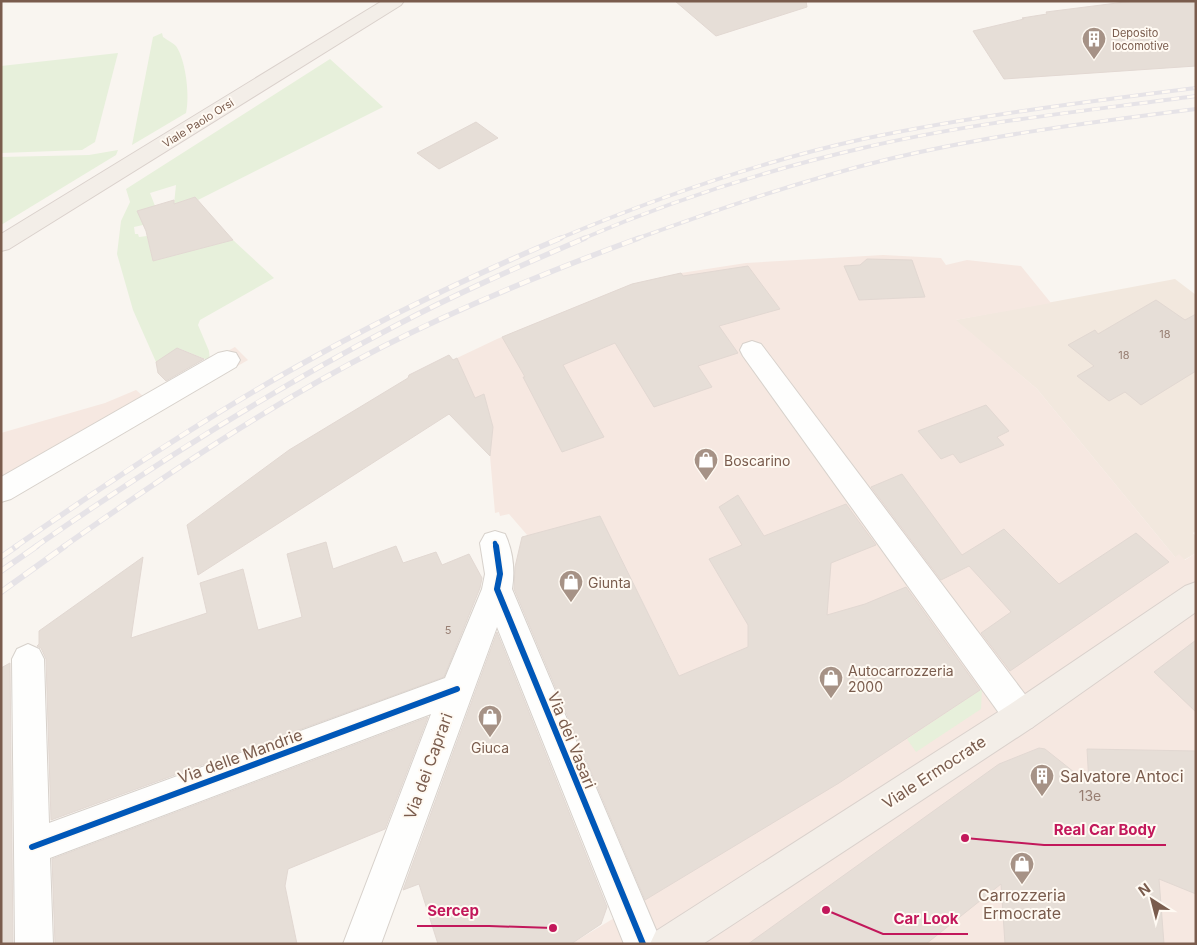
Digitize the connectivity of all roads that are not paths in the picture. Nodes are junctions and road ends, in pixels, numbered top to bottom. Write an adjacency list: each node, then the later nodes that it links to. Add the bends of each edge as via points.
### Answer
1 (394, 1): 2 (main road, Viale Paolo Orsi)
2 (1, 244)
3 (752, 350): 11 (street)
4 (227, 360): 5 (street)
5 (1, 490)
6 (495, 542): 7 (street, Via dei Vasari, via 500,574)
7 (497, 589): 10 (street, Via dei Caprari); 15 (street, Via dei Vasari)
8 (1196, 595): 11 (main road, Viale Ermocrate)
9 (28, 658): 12 (street)
10 (457, 689): 12 (street, Via delle Mandrie); 14 (street, Via dei Caprari)
11 (1021, 716): 16 (main road, Viale Ermocrate)
12 (32, 848): 13 (street)
13 (34, 944)
14 (362, 944)
15 (643, 944)
16 (669, 944)

